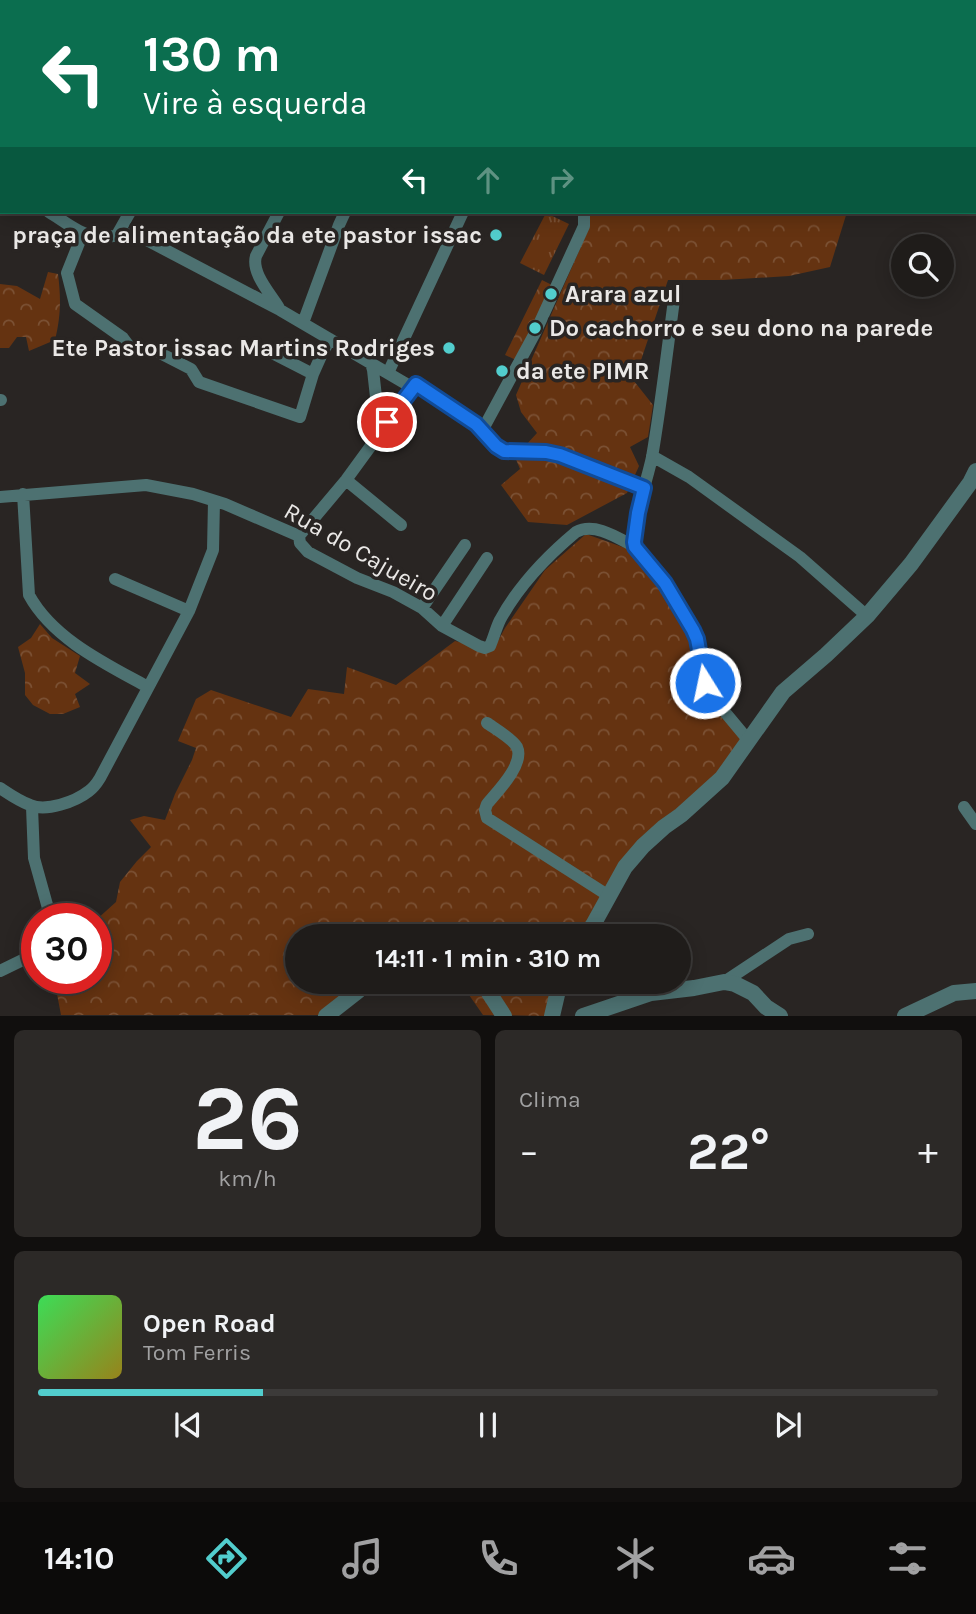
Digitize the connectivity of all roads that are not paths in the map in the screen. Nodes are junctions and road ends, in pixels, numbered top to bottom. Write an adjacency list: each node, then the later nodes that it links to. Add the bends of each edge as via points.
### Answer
1 (51, 214): 7 (street)
2 (129, 214): 8 (street)
3 (278, 214): 10 (street, via 254,263)
4 (344, 214): 11 (street)
5 (462, 214): 15 (street)
6 (584, 214): 18 (street, via 584,226 535,333)
7 (83, 233): 8 (street); 16 (street, via 67,273 75,304 128,346 154,350 191,369 199,382 300,417)
8 (117, 235): 10 (street, via 132,234)
9 (674, 300): 20 (street)
10 (280, 310): 11 (street)
11 (303, 323): 12 (street)
12 (330, 339): 14 (street); 16 (street)
13 (270, 352): 16 (street)
14 (371, 363): 15 (street); 19 (street, via 378,415)
15 (388, 373): 17 (street, via 408,385)
16 (313, 374)
17 (416, 384): 18 (street); 19 (street)
18 (479, 428): 23 (street, via 504,451 560,455)
19 (372, 443): 22 (street)
20 (652, 456): 23 (street); 35 (street, via 800,556)
21 (976, 471): 35 (street, via 918,554)
22 (346, 480): 27 (street); 28 (street)
23 (644, 488): 30 (street)
24 (23, 494): 25 (street, Rua do Cajueiro); 26 (street, Rua do Cajueiro, via 146,485); 37 (street, via 29,595 35,607 62,634)
25 (0, 497)
26 (214, 501): 28 (street, Rua do Cajueiro); 34 (street, via 213,550)
27 (401, 525)
28 (299, 536): 33 (street, Rua do Cajueiro, via 308,552)
29 (465, 545): 33 (street)
30 (635, 547): 36 (street, Rua do Cajueiro, via 601,531 581,529 549,555 516,593 490,646 479,646); 39 (street, via 665,583 693,630 709,693)
31 (487, 558): 36 (street)
32 (115, 579): 34 (street)
33 (422, 608): 36 (street, Rua do Cajueiro)
34 (189, 611): 37 (street)
35 (867, 616): 39 (street, via 783,692)
36 (442, 626)
37 (148, 687): 41 (street, via 90,791 68,803)
38 (486, 723): 44 (street, via 516,745 519,756 487,804 487,818)
39 (749, 741): 44 (street, via 722,778 643,846)
40 (0, 788): 41 (street)
41 (32, 807): 45 (street, via 34,858)
42 (964, 807): 43 (street)
43 (976, 824)
44 (609, 896): 46 (street)
45 (47, 903)
46 (594, 924)
47 (808, 934): 50 (street, via 789,939)
48 (21, 961): 49 (street)
49 (0, 971)
50 (724, 982): 58 (street, via 650,993); 59 (street, via 753,993)
51 (976, 991): 60 (street, via 954,993)
52 (354, 994): 55 (street)
53 (490, 994): 56 (street)
54 (558, 994): 57 (street)
55 (326, 1016)
56 (504, 1016)
57 (552, 1016)
58 (583, 1016)
59 (780, 1016)
60 (905, 1016)

